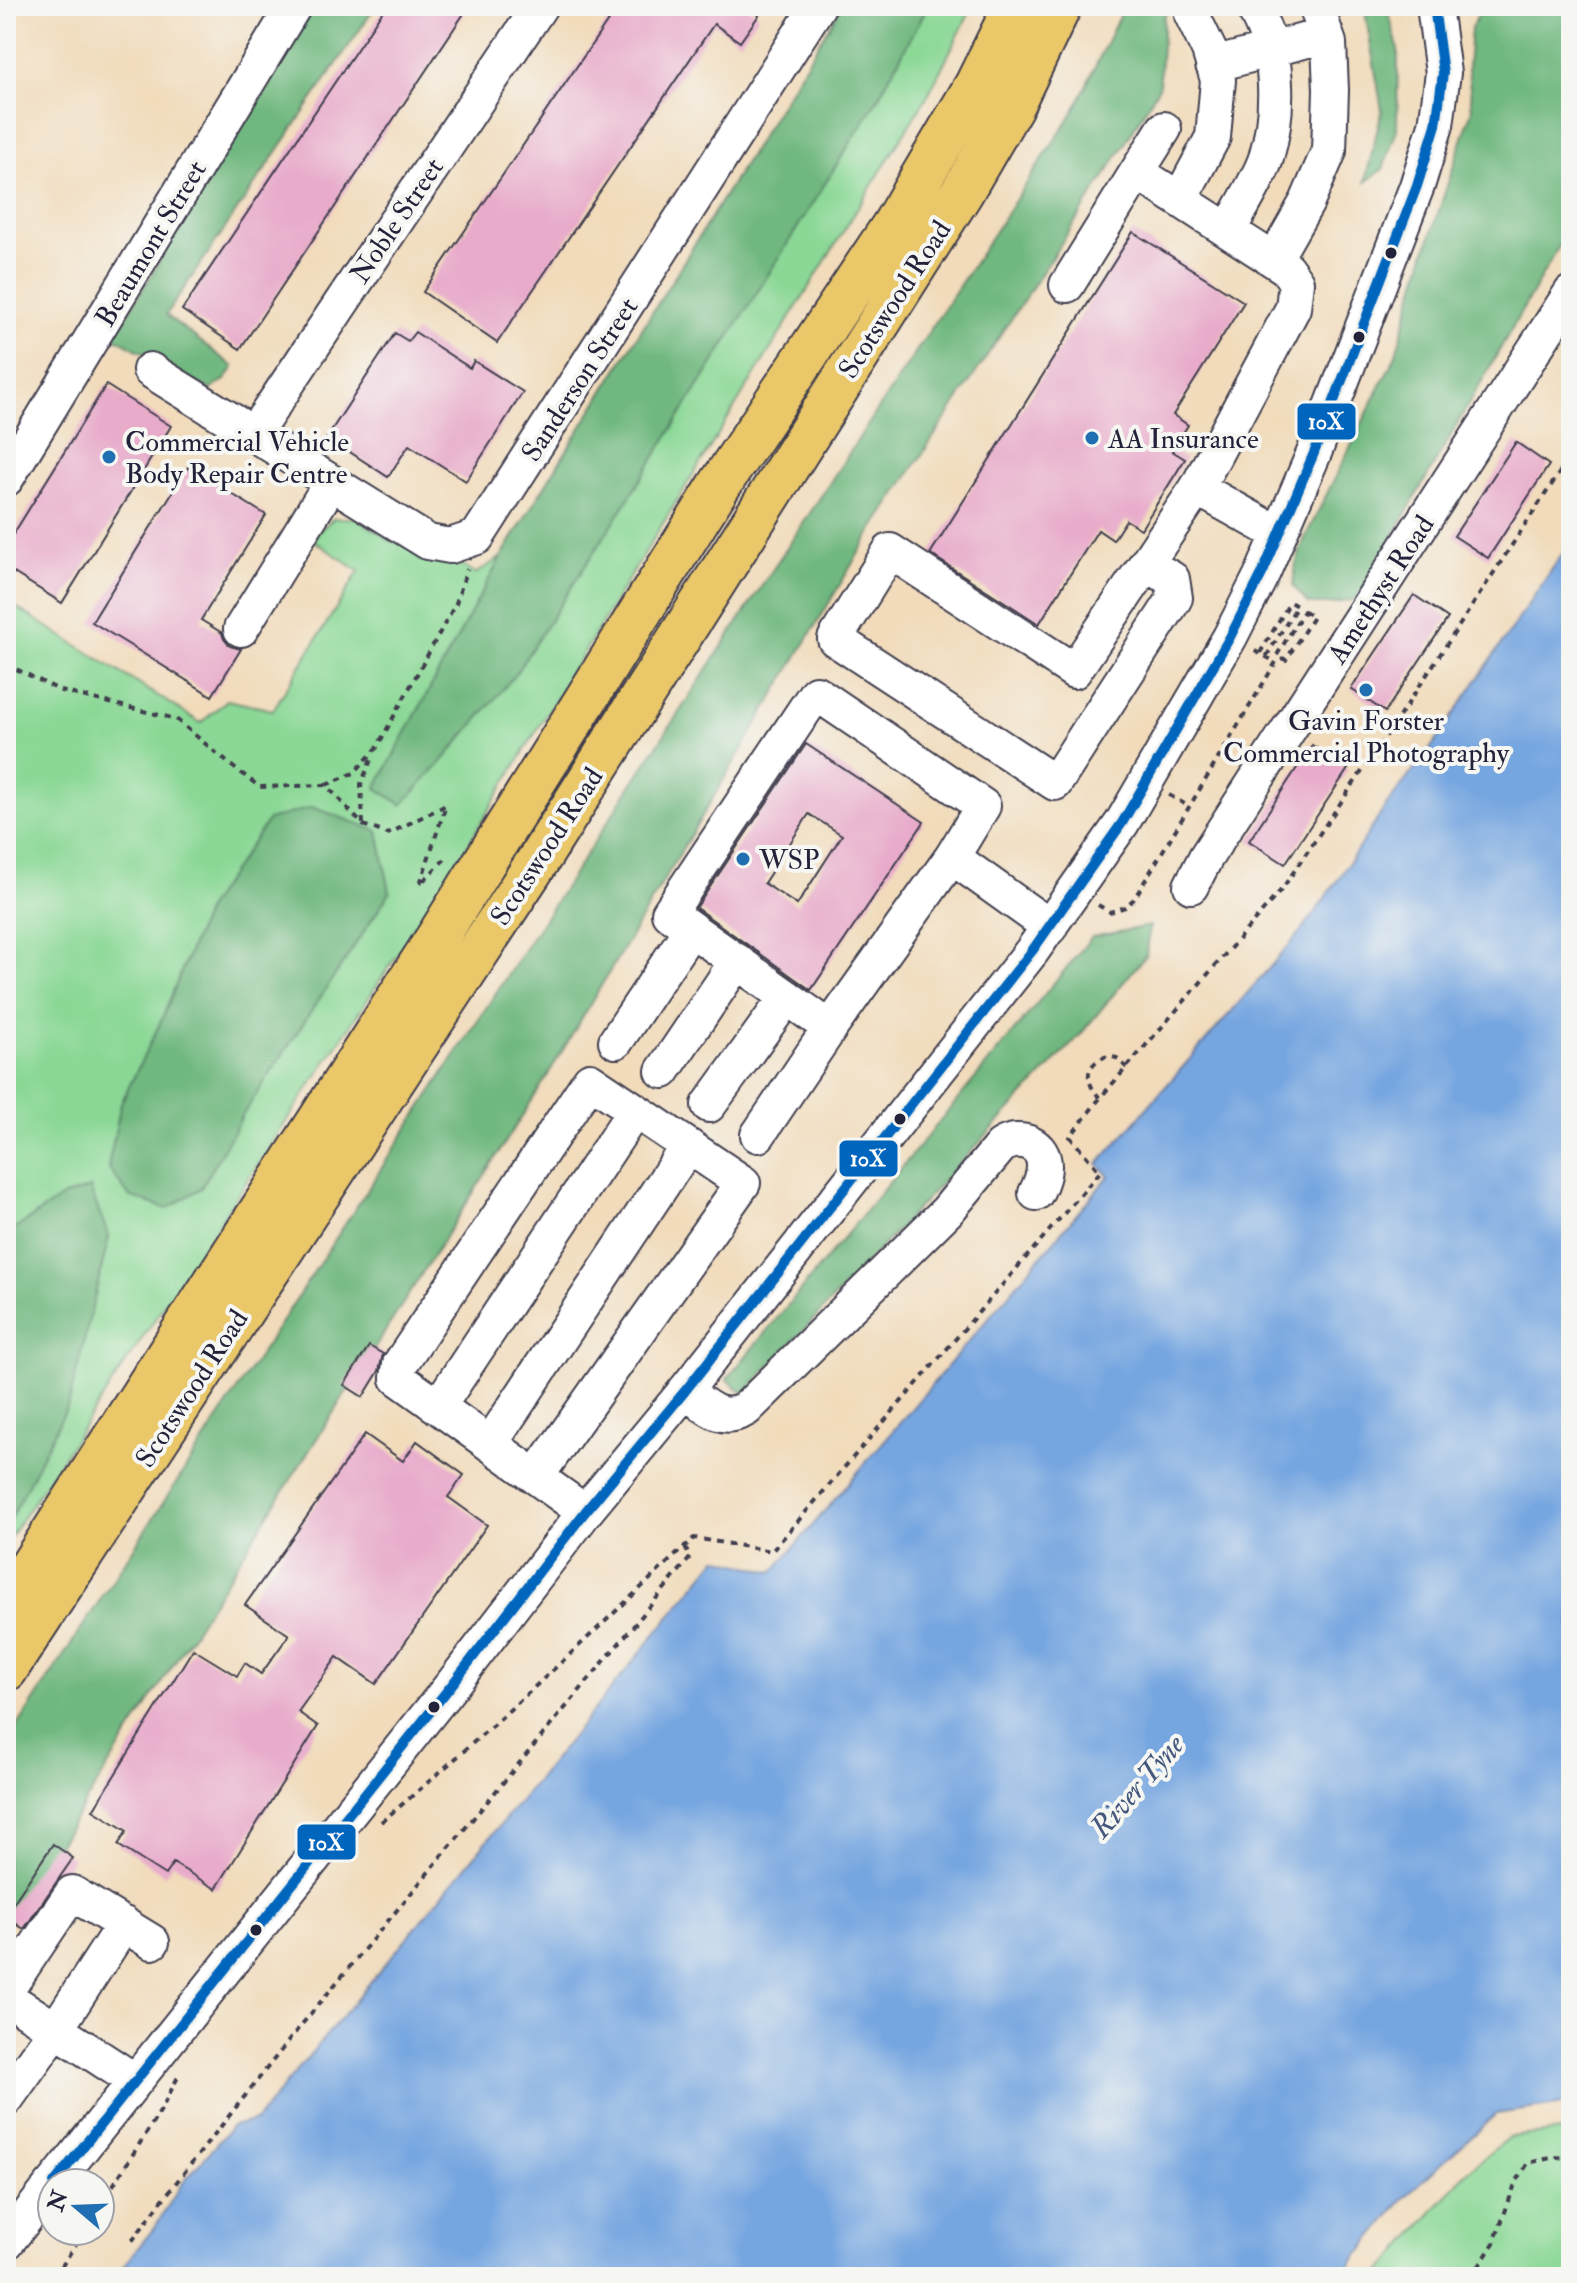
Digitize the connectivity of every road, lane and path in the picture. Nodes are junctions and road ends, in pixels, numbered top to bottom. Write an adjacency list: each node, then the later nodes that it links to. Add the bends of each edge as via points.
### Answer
1 (294, 6): 22 (street, Beaumont Street)
2 (540, 6): 20 (street, Noble Street)
3 (818, 6): 26 (street, Sanderson Street)
4 (1015, 6): 62 (main road, Scotswood Road, via 976,85 894,224 719,486 437,938)
5 (1060, 6): 63 (main road, Scotswood Road, via 1012,106 962,192 539,859)
6 (1252, 6): 10 (street)
7 (1434, 6): 25 (street, via 1443,73 1436,125 1412,201)
8 (1192, 15): 11 (street)
9 (1321, 20): 10 (street); 16 (street, via 1329,43 1329,151)
10 (1271, 50): 11 (street); 15 (street, via 1275,106 1266,159)
11 (1213, 65): 14 (street, via 1218,80 1213,137)
12 (1164, 129): 13 (street)
13 (1137, 172): 14 (street); 17 (street)
14 (1180, 199): 15 (street)
15 (1229, 230): 16 (street)
16 (1274, 260): 24 (street, via 1296,282 1293,308)
17 (1067, 285)
18 (1571, 293): 40 (street, Amethyst Road)
19 (150, 370): 20 (street)
20 (253, 435): 23 (street)
21 (1571, 455): 48 (path, via 1282,889)
22 (6, 479)
23 (331, 483): 26 (street, via 428,542 450,546); 28 (street)
24 (1197, 488): 25 (street); 27 (street)
25 (1279, 534): 42 (street, via 1230,637 1154,771)
26 (477, 537): 33 (path, via 456,603)
27 (1146, 564): 27 (street, via 1074,671 890,551 835,639 1055,783 1175,598 1172,579)
28 (241, 629)
29 (1283, 629): 30 (path); 31 (path, via 1297,606 1290,602); 36 (path, via 1266,657 1276,662)
30 (1290, 634): 30 (path, via 1304,611 1313,617 1286,660 1277,655)
31 (1260, 653)
32 (6, 664): 34 (path, via 61,691 176,719 260,787)
33 (376, 749): 34 (path, via 354,773); 37 (path, via 361,784)
34 (326, 785): 37 (path)
35 (1176, 799): 36 (path)
36 (1188, 806): 41 (path, via 1134,899)
37 (363, 825): 38 (path, via 388,834 446,805 420,884)
38 (454, 850)
39 (952, 857): 42 (street); 43 (street, via 983,806 816,693 669,913); 46 (street)
40 (1191, 886)
41 (1110, 912)
42 (1050, 927): 56 (street)
43 (691, 929): 44 (street); 47 (street)
44 (737, 961): 45 (street); 49 (street)
45 (787, 997): 46 (street); 51 (street)
46 (830, 1028): 53 (street)
47 (616, 1041)
48 (1127, 1068): 50 (path); 50 (path, via 1107,1056 1093,1064 1089,1085)
49 (663, 1071)
50 (1100, 1098): 61 (path, via 1070,1137 1100,1172 772,1551 694,1538)
51 (709, 1105)
52 (635, 1110): 54 (street); 57 (street); 57 (street, via 590,1080 400,1364 398,1378)
53 (758, 1135)
54 (688, 1146): 58 (street); 59 (street, via 743,1183)
55 (1036, 1193): 56 (street, via 1045,1164 1039,1150 1010,1140 947,1211 746,1409 726,1416)
56 (685, 1391): 60 (street)
57 (438, 1407): 58 (street)
58 (490, 1444): 59 (street)
59 (536, 1477): 60 (street)
60 (585, 1512): 70 (street)
61 (685, 1547): 64 (path); 76 (path, via 690,1558 307,2018)
62 (6, 1605)
63 (6, 1670)
64 (377, 1825)
65 (124, 1924): 66 (street); 67 (street, via 72,1893); 68 (street)
66 (152, 1942)
67 (6, 1994): 68 (street)
68 (56, 2029): 70 (street); 71 (street)
69 (180, 2072): 74 (path)
70 (135, 2081): 73 (street)
71 (6, 2099)
72 (1571, 2158): 80 (path, via 1528,2163 1494,2243)
73 (67, 2167)
74 (116, 2181)
75 (36, 2205): 77 (street)
76 (132, 2241)
77 (6, 2243)
78 (74, 2247): 79 (path)
79 (55, 2277)
80 (1472, 2277)

